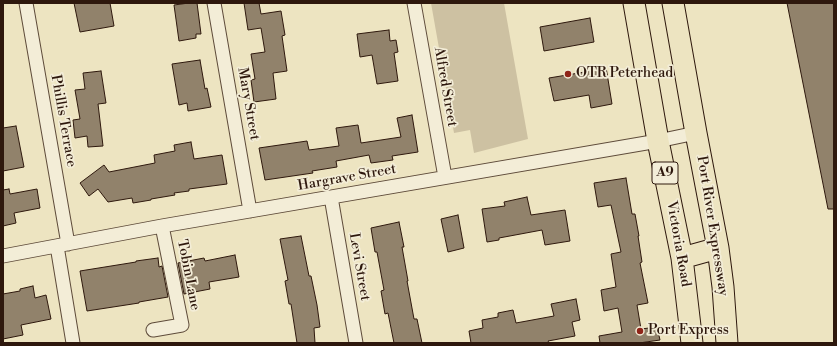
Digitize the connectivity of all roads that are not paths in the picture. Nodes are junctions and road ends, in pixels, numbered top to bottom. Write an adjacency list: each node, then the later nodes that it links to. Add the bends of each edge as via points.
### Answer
1 (26, 3): 12 (street, Phillis Terrace)
2 (214, 3): 10 (street, Mary Street)
3 (414, 3): 8 (street, Alfred Street)
4 (634, 3): 7 (highway, Victoria Road / A9)
5 (673, 3): 6 (highway)
6 (696, 133): 7 (street, Hargrave Street); 13 (highway, Port River Expressway)
7 (658, 141): 8 (street, Hargrave Street); 15 (highway, Victoria Road / A9)
8 (445, 177): 9 (street, Hargrave Street)
9 (331, 197): 10 (street, Hargrave Street); 18 (street, Levi Street)
10 (250, 211): 11 (street, Hargrave Street)
11 (162, 226): 12 (street, Hargrave Street); 16 (street, Tobin Lane, via 182,325)
12 (62, 245): 14 (street, Hargrave Street); 17 (street, Phillis Terrace)
13 (718, 248): 15 (highway); 20 (highway, Port River Expressway, via 724,288)
14 (3, 256)
15 (682, 258): 19 (highway, Victoria Road / A9)
16 (153, 330)
17 (73, 343)
18 (356, 343)
19 (692, 343)
20 (727, 343)

